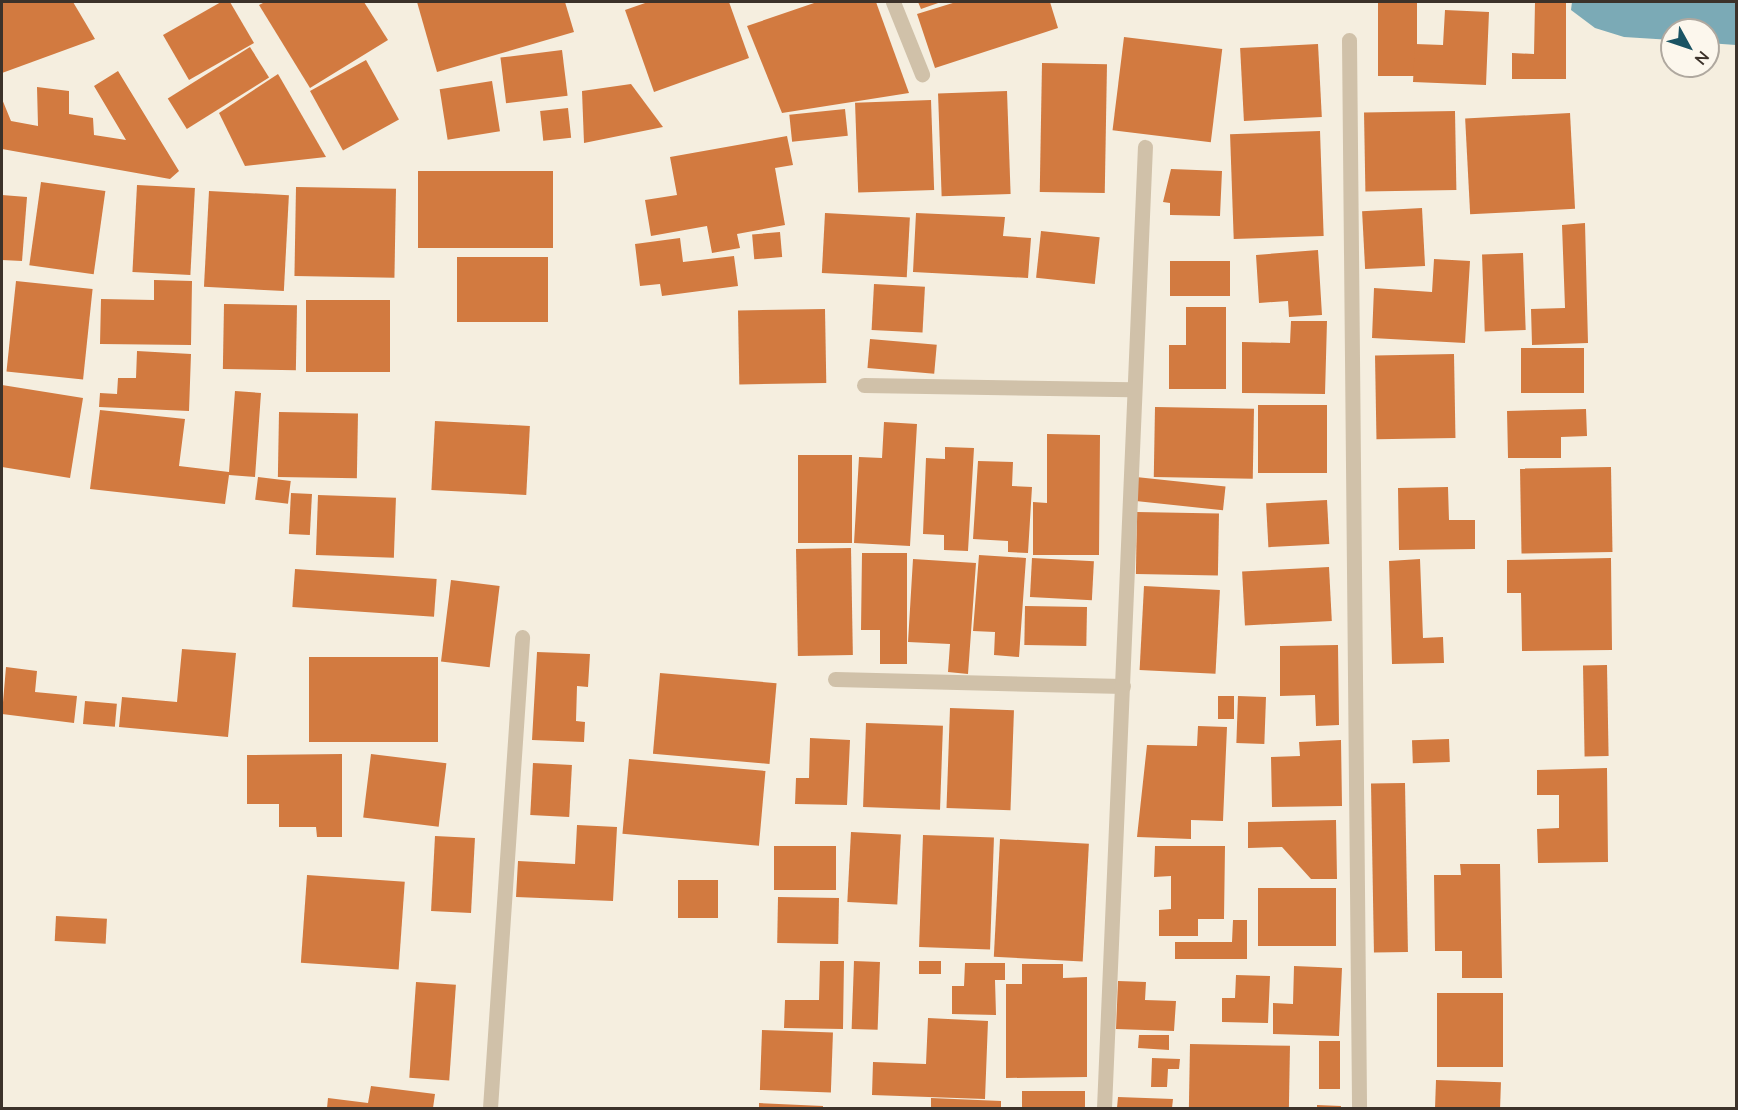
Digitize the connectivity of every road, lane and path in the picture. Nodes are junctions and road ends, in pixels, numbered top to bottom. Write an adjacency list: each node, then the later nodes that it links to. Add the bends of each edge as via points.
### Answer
1 (893, 2): 3 (street)
2 (1349, 40): 12 (street)
3 (922, 74)
4 (1144, 147): 6 (street)
5 (864, 386): 6 (street)
6 (1131, 389): 9 (street)
7 (522, 637): 10 (street)
8 (835, 679): 9 (street)
9 (1123, 686): 11 (street)
10 (489, 1108)
11 (1104, 1108)
12 (1359, 1108)

